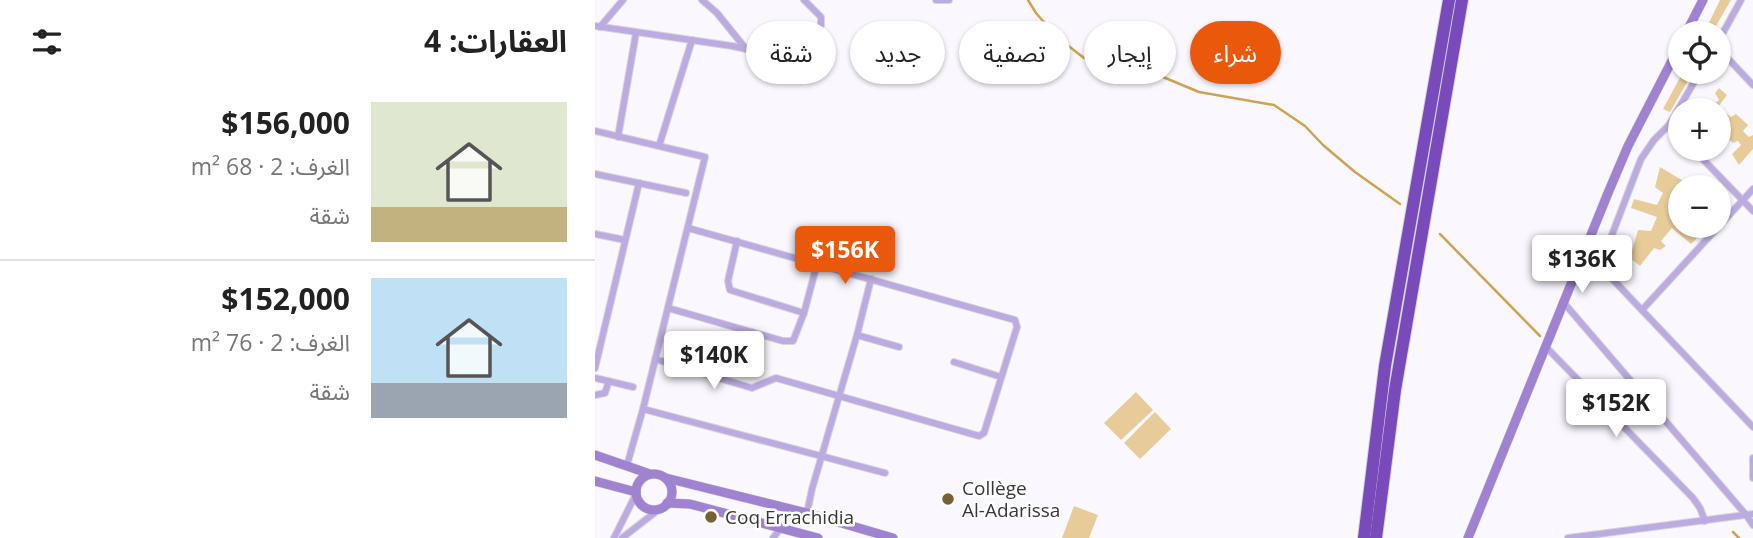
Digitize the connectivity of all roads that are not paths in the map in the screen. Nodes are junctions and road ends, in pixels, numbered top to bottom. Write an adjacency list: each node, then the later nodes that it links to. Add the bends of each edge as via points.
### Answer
1 (624, 0): 13 (street)
2 (702, 0): 16 (street)
3 (804, 0): 10 (street)
4 (936, 0): 5 (street)
5 (949, 0)
6 (1449, 0): 79 (highway, via 1385,366)
7 (1462, 0): 80 (highway, via 1395,390)
8 (1703, 0): 11 (main road)
9 (1741, 0): 12 (street)
10 (821, 21)
11 (1693, 21)
12 (1729, 21)
13 (597, 26): 14 (street)
14 (636, 33): 15 (street); 22 (street)
15 (692, 40): 16 (street); 23 (street)
16 (746, 49)
17 (1731, 62): 19 (street)
18 (1668, 68): 35 (main road, via 1628,146)
19 (1753, 85)
20 (1668, 126): 37 (street, via 1641,159)
21 (595, 131): 22 (street)
22 (618, 137): 23 (street)
23 (659, 146): 31 (street, via 705,157)
24 (1705, 161): 29 (street)
25 (595, 174): 26 (street)
26 (639, 183): 28 (street); 33 (street)
27 (1753, 189): 29 (street)
28 (686, 192)
29 (1742, 200): 30 (street); 41 (street)
30 (1753, 211)
31 (688, 228): 34 (street); 40 (street)
32 (595, 234): 33 (street)
33 (625, 240): 48 (street)
34 (737, 241): 36 (street); 42 (street, via 730,290)
35 (1582, 258): 37 (street); 39 (main road)
36 (817, 264): 38 (street); 42 (street)
37 (1600, 266): 41 (street)
38 (871, 279): 43 (street); 49 (street, via 1015,320 1017,327)
39 (1564, 303): 45 (main road); 69 (street)
40 (669, 308): 42 (street, via 789,342 796,338); 46 (street)
41 (1642, 310): 56 (street)
42 (804, 313)
43 (857, 335): 44 (street); 54 (street)
44 (898, 347)
45 (1546, 347): 70 (street, via 1697,502); 81 (main road)
46 (655, 359): 54 (street, via 752,388 776,378); 55 (street)
47 (954, 362): 49 (street)
48 (595, 368)
49 (1001, 377): 54 (street, via 984,433 979,436)
50 (595, 378): 51 (street)
51 (609, 381): 52 (street); 53 (street, via 605,393)
52 (633, 387)
53 (595, 395)
54 (839, 395): 58 (street)
55 (643, 409): 58 (street); 60 (street)
56 (1753, 427)
57 (595, 455): 60 (main road)
58 (821, 456): 61 (street); 68 (street)
59 (1753, 458): 64 (street)
60 (627, 465): 62 (main road)
61 (885, 473)
62 (650, 474): 63 (main road); 66 (main road, via 640,481)
63 (666, 478): 67 (main road, via 672,490); 68 (main road)
64 (1753, 478)
65 (595, 481): 66 (main road)
66 (636, 493): 67 (main road, via 646,507); 74 (street)
67 (665, 505): 72 (main road, via 690,504); 75 (street)
68 (807, 513): 78 (main road)
69 (1750, 515): 70 (street); 71 (street)
70 (1705, 521): 73 (street)
71 (1753, 526)
72 (781, 528): 76 (street); 77 (main road)
73 (1630, 534): 82 (street)
74 (614, 538)
75 (622, 538)
76 (773, 538)
77 (818, 538)
78 (893, 538)
79 (1364, 538)
80 (1376, 538)
81 (1468, 538)
82 (1568, 538)

